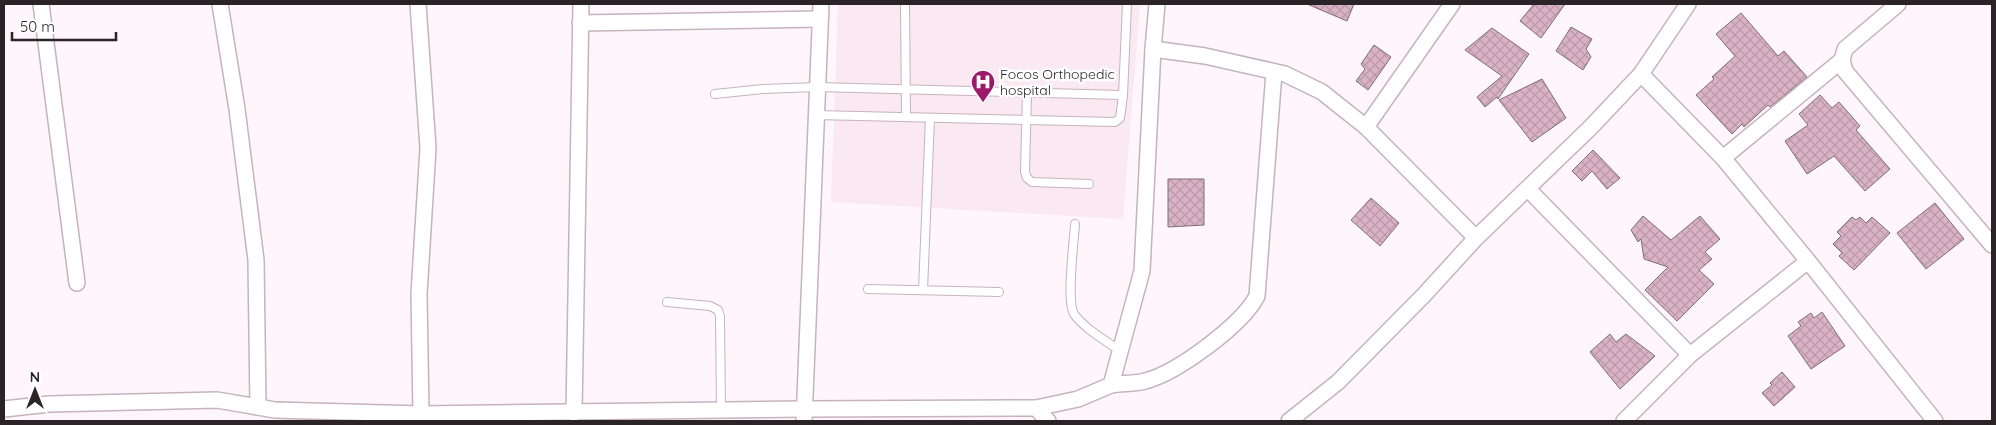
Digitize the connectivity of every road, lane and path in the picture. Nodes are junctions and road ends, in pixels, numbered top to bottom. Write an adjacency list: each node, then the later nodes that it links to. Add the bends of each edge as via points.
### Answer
1 (41, 4): 34 (street)
2 (220, 4): 42 (street, via 256,260)
3 (418, 4): 50 (street, via 428,148 419,294)
4 (581, 4): 12 (street)
5 (905, 4): 18 (lane)
6 (1128, 4): 21 (lane)
7 (1157, 4): 13 (street)
8 (1452, 4): 26 (street)
9 (1688, 4): 16 (street)
10 (1898, 4): 14 (street, via 1844,49)
11 (820, 11): 12 (street); 17 (street)
12 (580, 23): 46 (street)
13 (1153, 49): 15 (street, via 1205,56); 39 (street, via 1142,271)
14 (1842, 60): 27 (street); 32 (street, via 1845,71)
15 (1274, 72): 26 (street, via 1322,92); 41 (street, via 1257,296 1251,307 1198,353 1144,382)
16 (1641, 74): 27 (street); 29 (street)
17 (817, 87): 18 (lane); 20 (lane, via 763,88); 22 (street)
18 (906, 90): 19 (lane); 23 (lane)
19 (1027, 93): 21 (lane); 25 (lane)
20 (715, 94)
21 (1123, 95): 25 (lane, via 1120,118 1115,122)
22 (816, 115): 23 (lane); 48 (street)
23 (906, 117): 24 (lane)
24 (930, 118): 25 (lane); 36 (lane)
25 (1026, 120): 28 (lane, via 1027,178 1032,182)
26 (1366, 127): 31 (street)
27 (1723, 158): 33 (street)
28 (1089, 184)
29 (1528, 189): 31 (street); 40 (street)
30 (1075, 224): 39 (lane, via 1070,297 1073,312)
31 (1476, 238): 52 (street, via 1338,382)
32 (1992, 245)
33 (1808, 261): 40 (street); 54 (street)
34 (77, 283)
35 (868, 289): 36 (lane)
36 (923, 290): 37 (lane)
37 (999, 292)
38 (667, 302): 45 (lane, via 710,306 718,310)
39 (1120, 351): 41 (street)
40 (1690, 354): 53 (street)
41 (1111, 385): 43 (street, via 1078,399)
42 (258, 407): 44 (street, via 217,400 49,404); 47 (street)
43 (1036, 408): 49 (street); 51 (street)
44 (4, 409)
45 (721, 410): 46 (street); 48 (street)
46 (574, 413): 50 (street)
47 (275, 415): 50 (street)
48 (804, 415): 49 (street)
49 (977, 415)
50 (428, 417)
51 (1048, 421)
52 (1291, 421)
53 (1624, 421)
54 (1935, 421)

